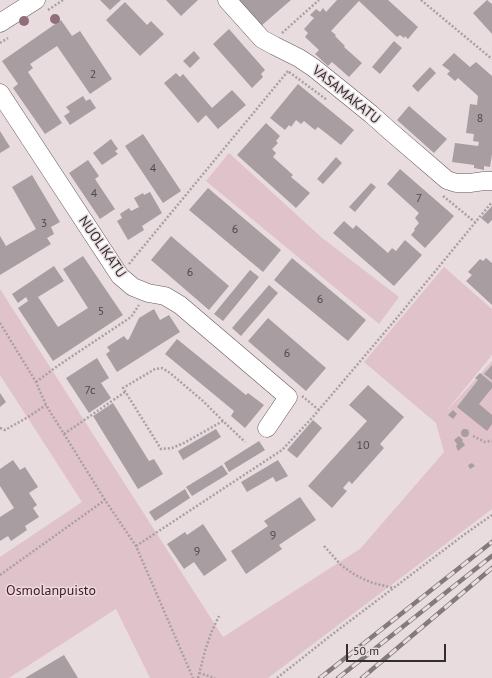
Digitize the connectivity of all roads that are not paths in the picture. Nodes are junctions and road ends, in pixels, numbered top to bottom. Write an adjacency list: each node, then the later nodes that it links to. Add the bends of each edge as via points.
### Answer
1 (36, 0): 3 (street)
2 (227, 0): 5 (street, VASAMAKATU, via 262,38 294,64 314,68 372,114 447,180 456,183)
3 (0, 23)
4 (0, 93): 6 (street, NUOLIKATU, via 120,276 133,287 165,296 180,305 288,397)
5 (492, 181)
6 (267, 428)

